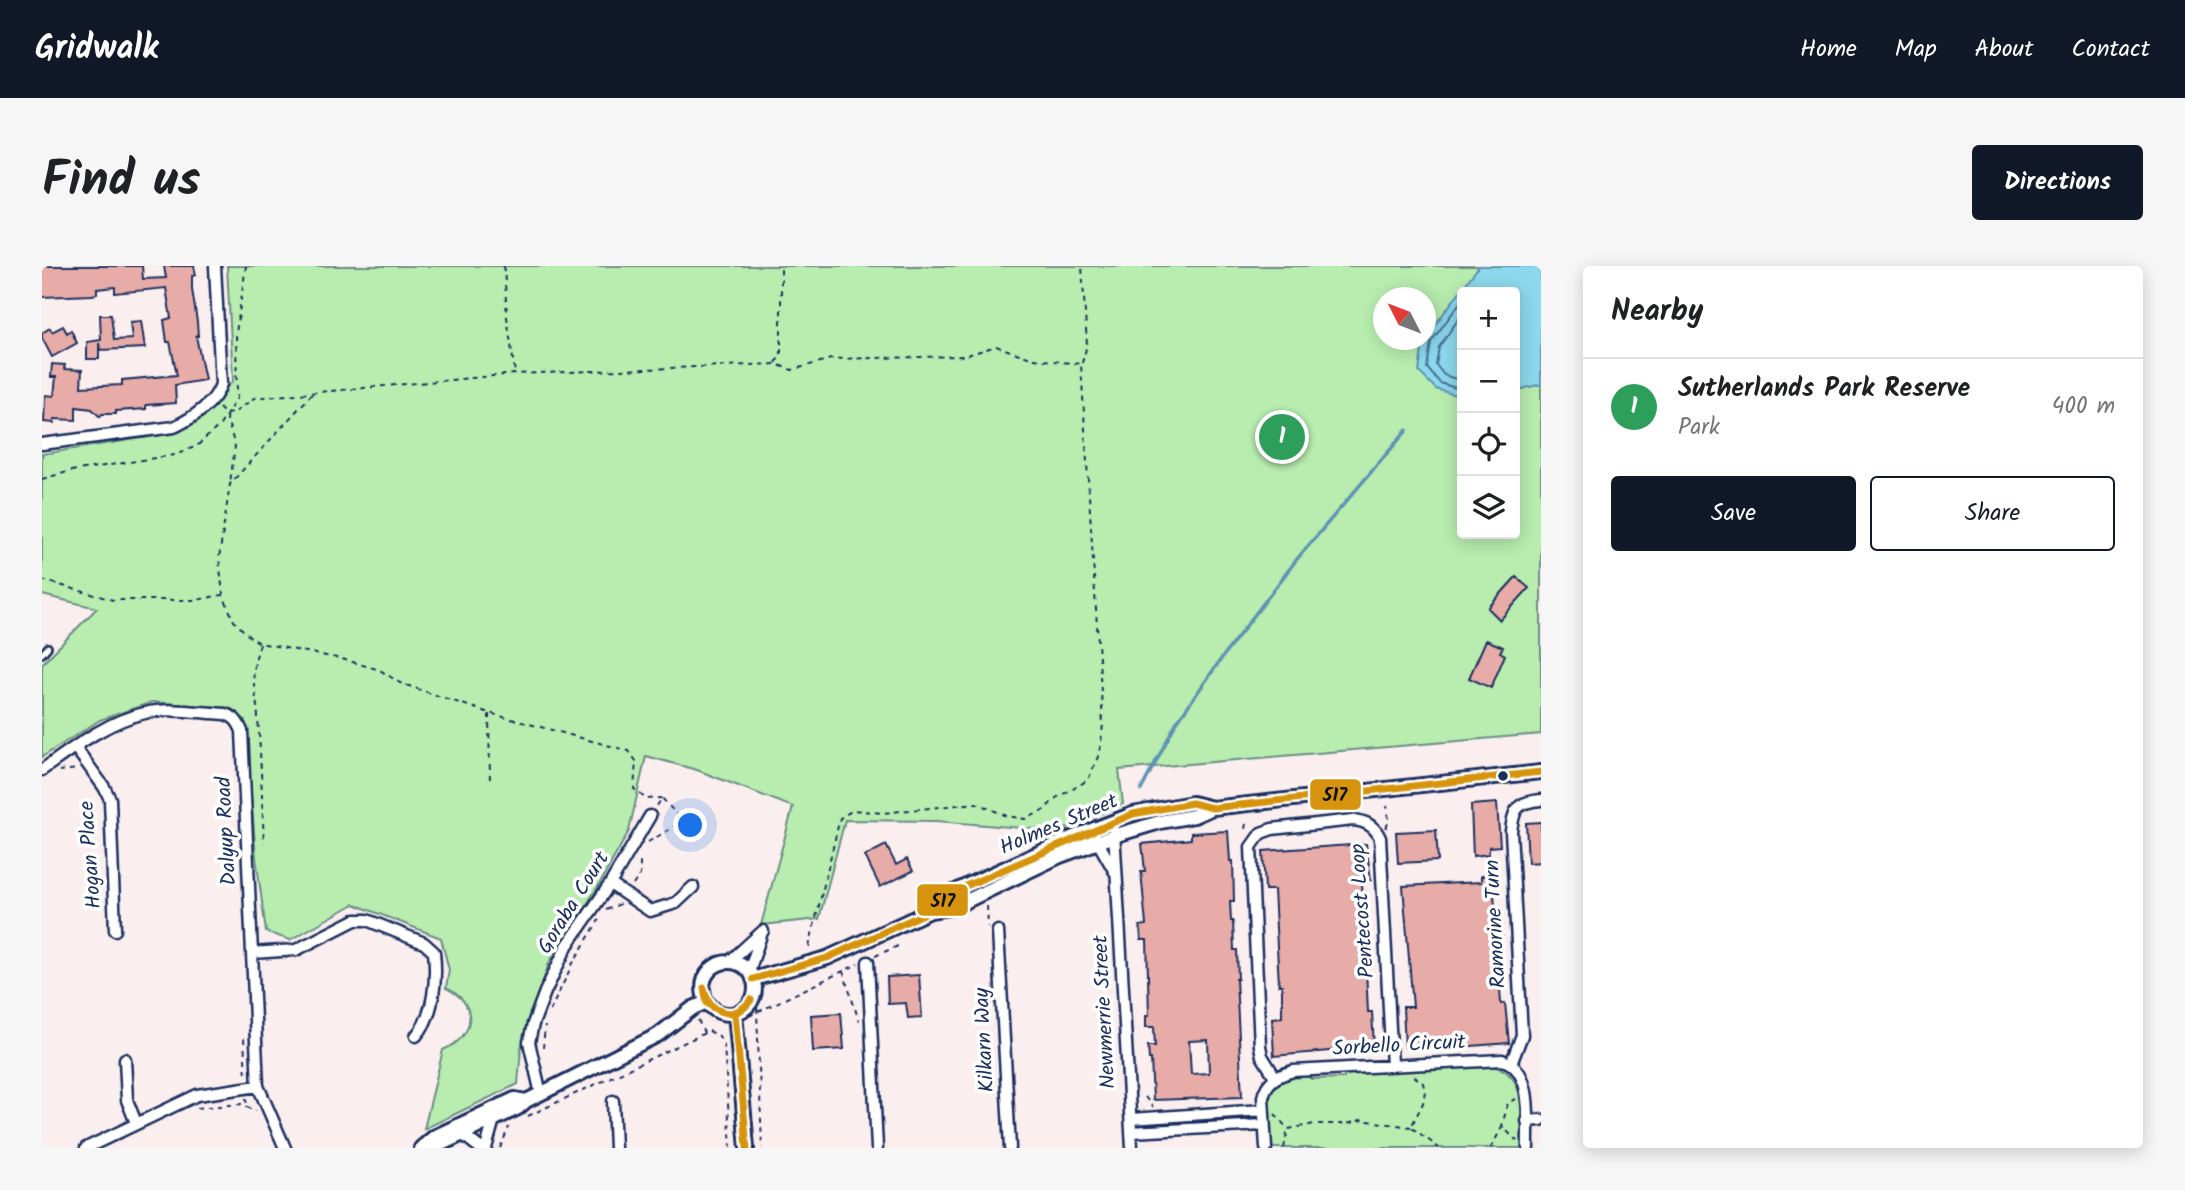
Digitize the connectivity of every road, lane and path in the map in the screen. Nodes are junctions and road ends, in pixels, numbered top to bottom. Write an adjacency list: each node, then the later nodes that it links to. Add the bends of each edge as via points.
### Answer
1 (215, 266): 10 (street, via 221,384)
2 (246, 266): 11 (path, via 236,333 237,398)
3 (503, 266): 8 (path)
4 (781, 266): 6 (path)
5 (1082, 266): 7 (path, via 1087,345)
6 (776, 364): 7 (path, via 792,370 831,359 964,356 996,346 1034,359); 8 (path)
7 (1081, 364): 48 (path, via 1103,724 1100,752 1088,780 1024,819 976,803 882,813 853,810 840,818)
8 (515, 374): 9 (path)
9 (312, 393): 11 (path, via 254,398); 14 (path)
10 (211, 400): 11 (path); 12 (street, via 174,427)
11 (225, 414): 13 (path, via 197,446 175,455); 14 (path, via 235,446)
12 (42, 444)
13 (42, 479)
14 (230, 484): 16 (path, via 219,558)
15 (42, 580): 16 (path, via 113,600 196,600)
16 (223, 595): 17 (path, via 234,621)
17 (260, 643): 20 (path, via 380,670 400,683); 36 (path, via 252,681 258,714)
18 (48, 648): 19 (lane)
19 (42, 653)
20 (489, 713): 25 (path); 26 (path, via 629,751 636,761 634,789 646,799)
21 (75, 747): 22 (street, Hogan Place); 23 (street, Dalyup Road); 49 (street, Dalyup Road, via 92,734 143,713 226,714 239,723)
22 (86, 762): 23 (path, via 75,771); 46 (street, Hogan Place, via 110,799)
23 (47, 770)
24 (1541, 772): 32 (main road, Holmes Street, via 1212,808 1194,816)
25 (490, 783)
26 (663, 798): 29 (path); 37 (path, via 678,816 674,827)
27 (1541, 800): 60 (street, Ramorine Turn, via 1526,801 1517,808 1511,831 1521,1035)
28 (1387, 806): 31 (path)
29 (650, 816): 40 (street, Goraba Court)
30 (1246, 824): 34 (path)
31 (1385, 828)
32 (1114, 829): 33 (main road, Holmes Street); 35 (main road, Holmes Street); 39 (street, Newmerrie Street)
33 (1091, 830): 35 (street, Newmerrie Street); 44 (main road, Holmes Street, via 948,895)
34 (1245, 838)
35 (1098, 842): 39 (street, Newmerrie Street); 44 (main road, Holmes Street, via 954,907)
36 (264, 843)
37 (646, 844)
38 (639, 851): 42 (path, via 640,874)
39 (1115, 873): 78 (street, Newmerrie Street)
40 (610, 884): 42 (street); 66 (street, Goraba Court, via 567,946 533,1024 529,1042)
41 (693, 887): 42 (street, via 676,904 650,911)
42 (626, 895): 43 (path, via 618,906)
43 (605, 911)
44 (930, 911): 52 (main road, Holmes Street, via 827,958)
45 (599, 921): 58 (path, via 546,1021)
46 (115, 930)
47 (998, 931): 101 (street, Kilkarn Way)
48 (808, 951)
49 (252, 953): 57 (street, via 296,950 355,920 367,920 424,943 435,952 436,971 426,1025); 64 (street, Dalyup Road)
50 (729, 962): 52 (main road, via 744,966); 52 (street, via 762,931); 53 (main road, via 714,966 704,979)
51 (868, 962): 100 (street)
52 (751, 975): 54 (main road, via 754,994 746,1007)
53 (707, 1002): 54 (main road, via 718,1012); 66 (main road, via 658,1035)
54 (735, 1013): 98 (main road)
55 (859, 1024): 99 (path, via 843,971 757,1011)
56 (244, 1034): 65 (path)
57 (416, 1036)
58 (542, 1050)
59 (125, 1059): 81 (street, via 127,1100)
60 (1511, 1063): 61 (street, Sorbello Circuit); 80 (street, via 1523,1080)
61 (1392, 1066): 63 (street, Sorbello Circuit, via 1293,1071); 63 (street, Pentecost Loop, via 1380,838 1373,826 1353,820 1272,829 1261,833 1251,847 1260,1046)
62 (1410, 1074): 85 (path, via 1423,1083 1425,1091)
63 (1275, 1077): 74 (street, via 1265,1090)
64 (258, 1086): 65 (street); 91 (street, Dalyup Road)
65 (246, 1088): 71 (path); 81 (street, via 197,1095)
66 (541, 1094): 69 (main road)
67 (1145, 1097): 73 (path)
68 (1518, 1098): 84 (path, via 1508,1103)
69 (526, 1101): 76 (main road); 92 (main road, via 495,1108 434,1137)
70 (613, 1101): 96 (street)
71 (247, 1107): 72 (path); 75 (path)
72 (195, 1108)
73 (1155, 1109)
74 (1267, 1110): 78 (street); 83 (street); 86 (path)
75 (259, 1113)
76 (494, 1119): 88 (main road); 94 (street)
77 (522, 1119): 97 (path, via 709,1031 724,1045)
78 (1130, 1119): 87 (street, Newmerrie Street)
79 (1541, 1120): 80 (street)
80 (1527, 1121): 89 (street)
81 (136, 1123): 90 (street)
82 (510, 1125): 95 (path)
83 (1264, 1125): 87 (street); 103 (street)
84 (1502, 1126): 89 (path); 106 (path)
85 (1411, 1127): 86 (path, via 1361,1120); 105 (path)
86 (1288, 1129): 104 (path)
87 (1131, 1132): 102 (street, Newmerrie Street)
88 (462, 1134): 92 (main road); 93 (street)
89 (1524, 1146)
90 (86, 1148)
91 (285, 1148)
92 (423, 1148)
93 (480, 1148)
94 (486, 1148)
95 (500, 1148)
96 (615, 1148)
97 (731, 1148)
98 (747, 1148)
99 (762, 1148)
100 (877, 1148)
101 (1010, 1148)
102 (1132, 1148)
103 (1266, 1148)
104 (1284, 1148)
105 (1439, 1148)
106 (1491, 1148)

